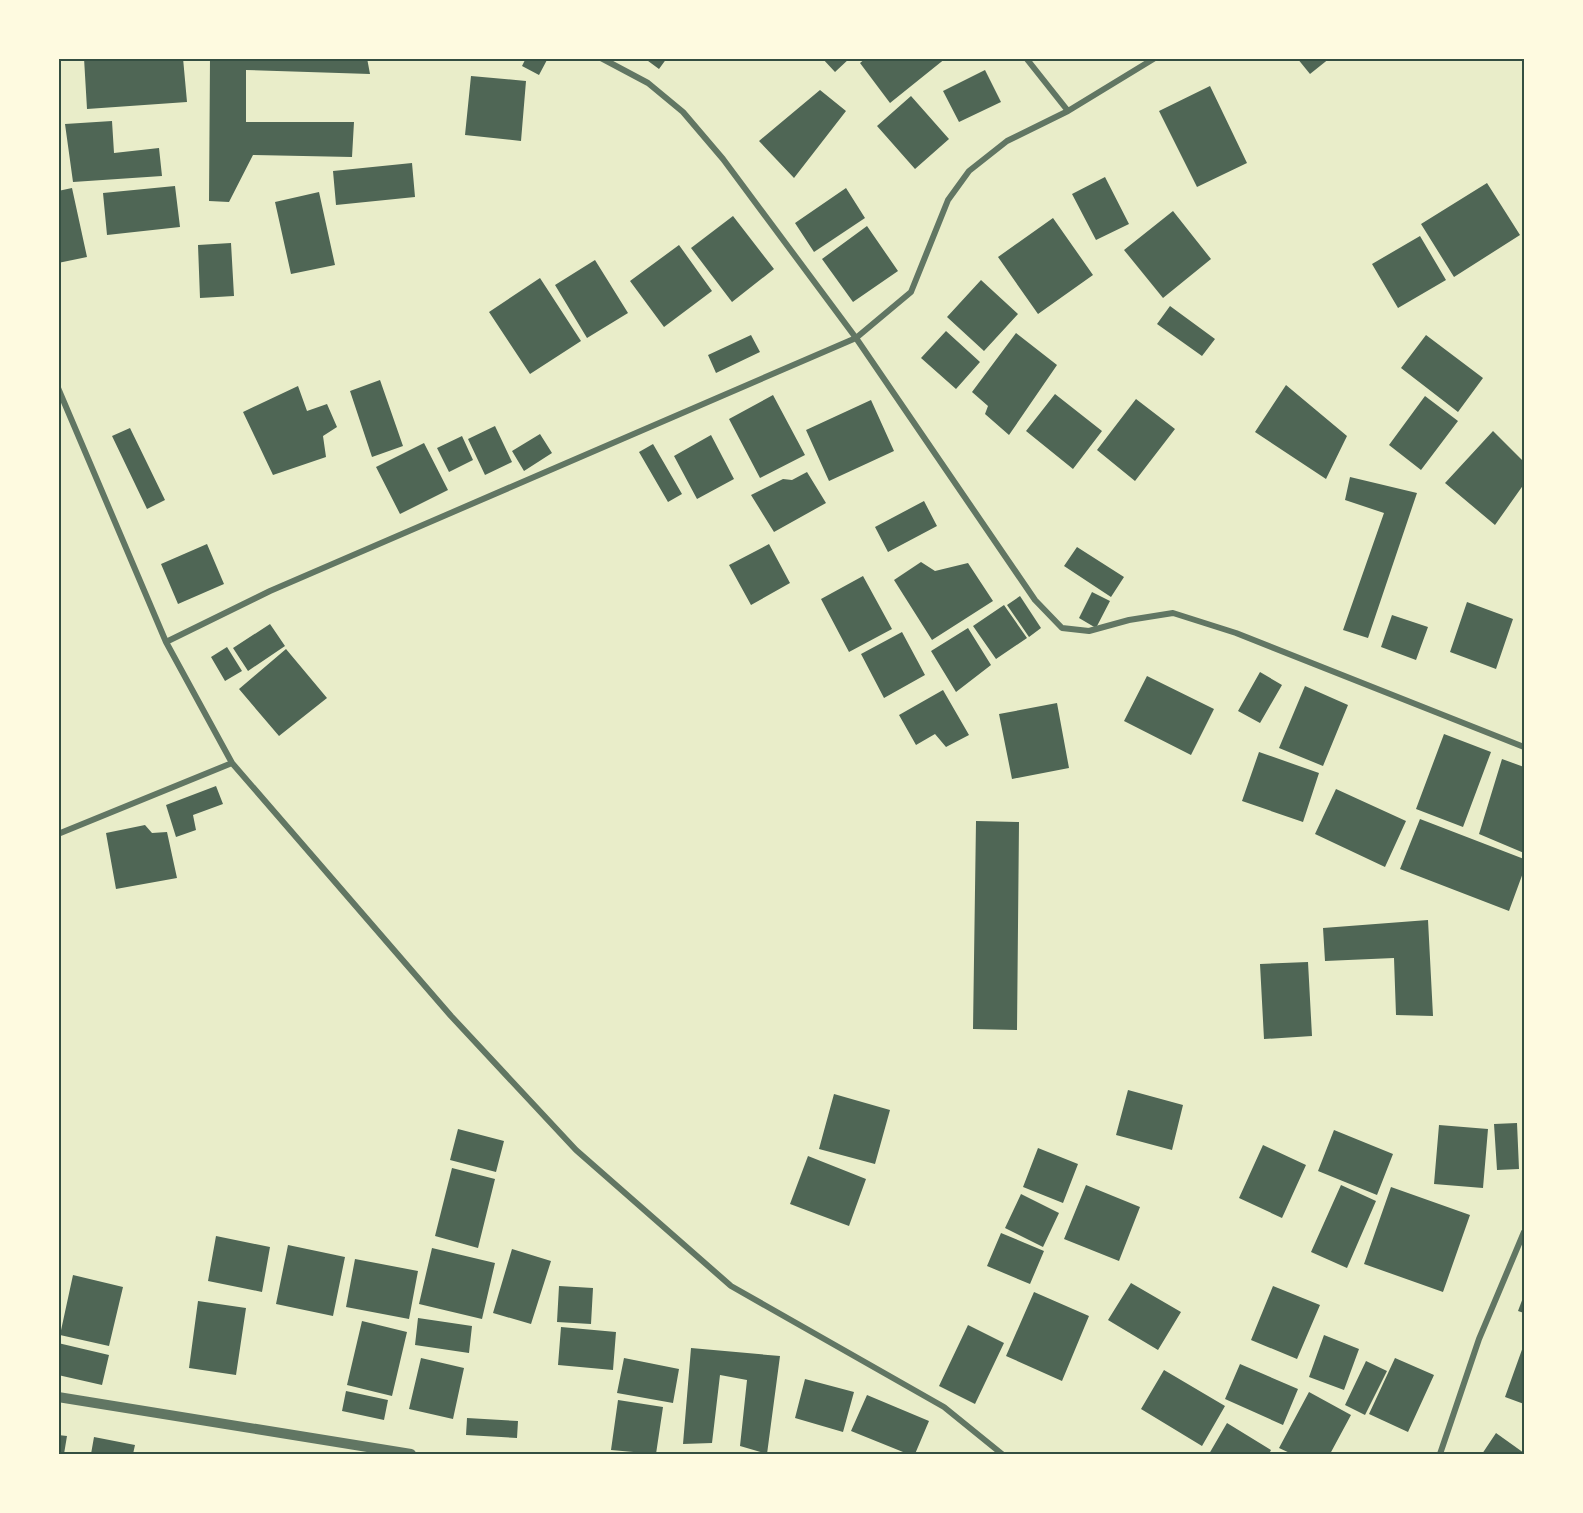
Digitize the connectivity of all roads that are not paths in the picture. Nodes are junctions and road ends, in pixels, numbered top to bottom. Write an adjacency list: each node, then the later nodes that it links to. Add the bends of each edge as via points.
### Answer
1 (601, 58): 5 (street, via 648,84 683,112 723,159)
2 (1026, 58): 4 (street)
3 (1155, 58): 4 (street)
4 (1068, 111): 5 (street, via 1007,141 969,171 948,200 911,292)
5 (856, 338): 7 (street, via 281,586); 8 (street, via 1035,600 1062,628 1089,631 1173,613 1236,633)
6 (58, 388): 7 (street)
7 (166, 642): 9 (street)
8 (1524, 747)
9 (232, 763): 10 (street); 14 (street, via 451,1016 576,1150 731,1286 944,1407)
10 (58, 834)
11 (1524, 1232): 15 (street, via 1479,1339)
12 (58, 1397): 13 (street)
13 (411, 1455)
14 (1002, 1455)
15 (1440, 1455)

